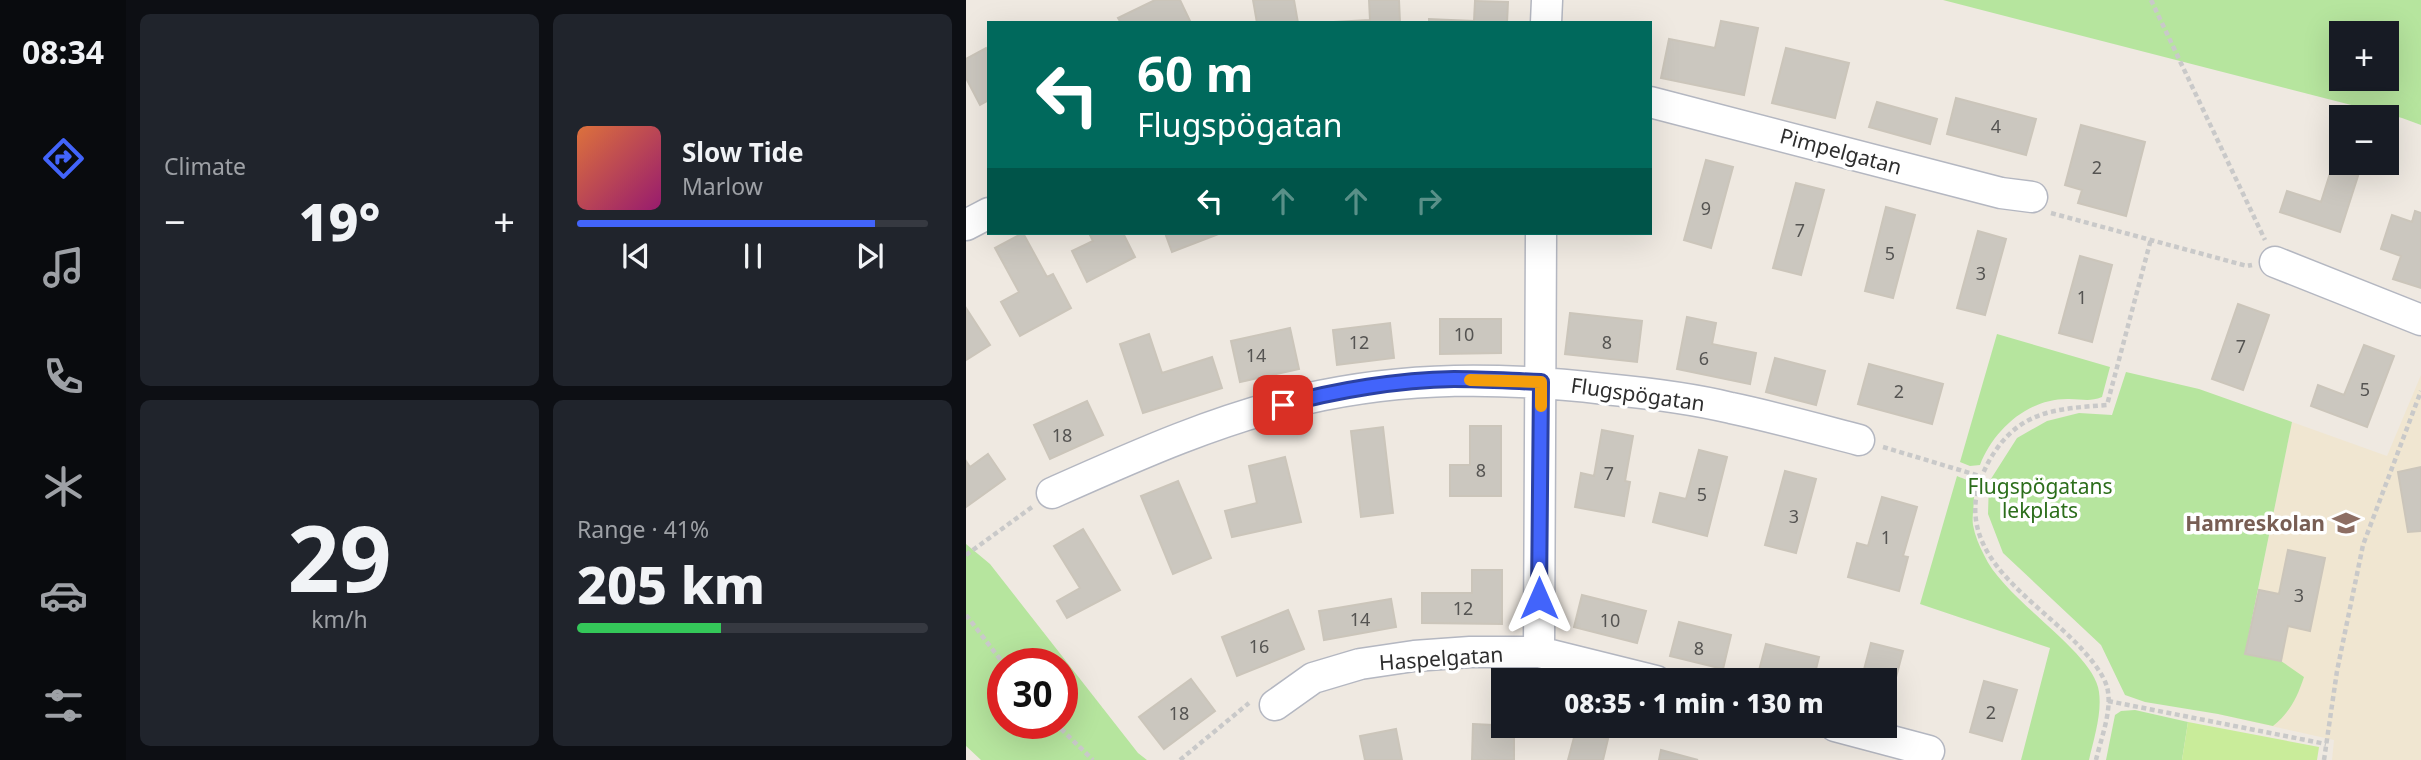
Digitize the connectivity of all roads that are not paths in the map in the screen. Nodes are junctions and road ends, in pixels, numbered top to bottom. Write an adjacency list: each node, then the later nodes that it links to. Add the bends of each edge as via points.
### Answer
1 (1547, 0): 2 (street)
2 (1546, 21)
3 (1652, 103): 4 (street, Pimpelgatan)
4 (2032, 197)
5 (987, 214): 6 (street)
6 (966, 225)
7 (1541, 235): 10 (street)
8 (2275, 262): 9 (street)
9 (2421, 320)
10 (1541, 382): 11 (street, Flugspögatan, via 1730,407); 12 (street, Flugspögatan, via 1453,379 1305,399 1218,424); 13 (street)
11 (1859, 440)
12 (1052, 493)
13 (1539, 652): 14 (street, Haspelgatan); 15 (street, Haspelgatan, via 1469,652 1360,664 1313,678)
14 (1604, 668)
15 (1275, 705)
16 (1880, 738): 17 (street)
17 (1929, 751)

